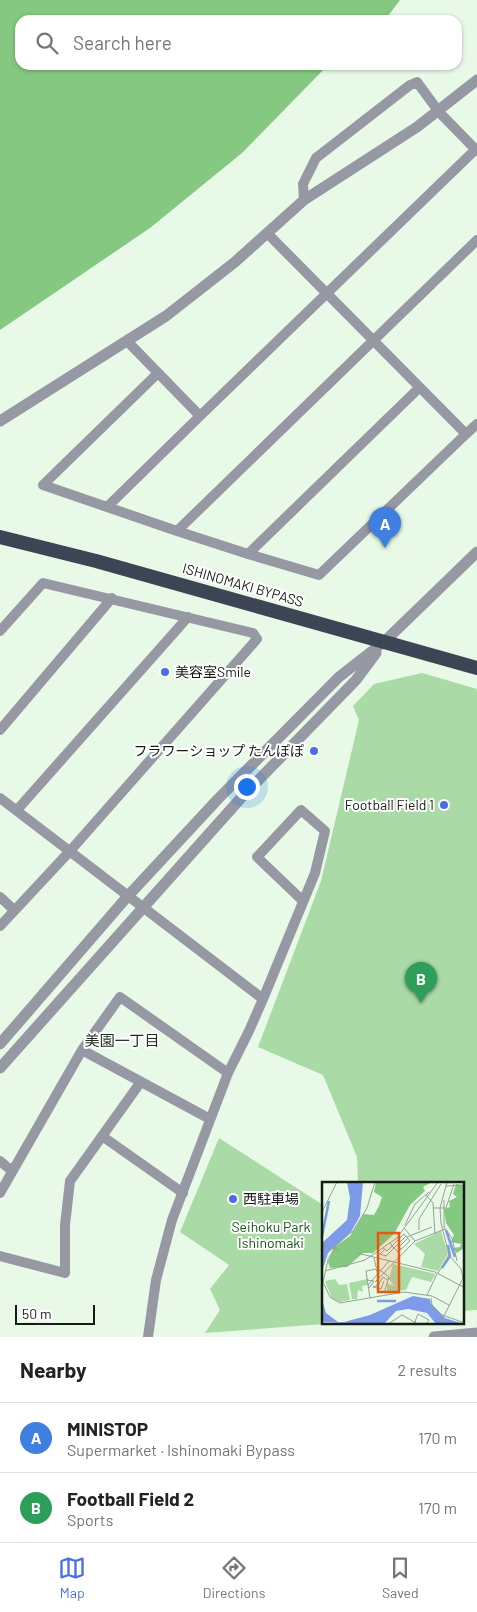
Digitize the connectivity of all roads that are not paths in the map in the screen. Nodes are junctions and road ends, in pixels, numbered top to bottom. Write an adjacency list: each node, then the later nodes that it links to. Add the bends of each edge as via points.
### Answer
1 (477, 80): 2 (street)
2 (439, 112): 3 (street); 4 (street); 4 (street, via 418,82 410,85 316,158 303,184)
3 (477, 150): 7 (street)
4 (304, 200): 5 (street)
5 (267, 233): 7 (street); 9 (street, via 202,290)
6 (477, 240): 8 (street)
7 (328, 293): 8 (street); 12 (street)
8 (374, 340): 11 (street); 17 (street)
9 (128, 342): 10 (street); 13 (street)
10 (157, 374): 12 (street); 16 (street, via 43,485)
11 (419, 388): 15 (street); 20 (street)
12 (200, 416): 16 (street)
13 (0, 421)
14 (477, 424): 15 (street)
15 (466, 434): 20 (street, via 319,575)
16 (106, 507): 17 (street)
17 (177, 531): 20 (street)
18 (0, 537): 24 (highway, ISHINOMAKI BYPASS)
19 (477, 552): 24 (street)
20 (248, 554)
21 (112, 598): 22 (street); 23 (street, via 43,583); 26 (street)
22 (188, 616): 28 (street); 29 (street, via 253,633 257,639)
23 (0, 632)
24 (385, 641): 25 (highway, ISHINOMAKI BYPASS); 31 (street, via 339,677 218,799); 33 (street, via 356,680 241,798)
25 (477, 668)
26 (0, 730)
27 (0, 798): 28 (street)
28 (17, 810): 29 (street)
29 (70, 851): 31 (street); 34 (street)
30 (0, 896): 34 (street)
31 (127, 898): 33 (street); 37 (street)
32 (303, 901): 32 (street, via 257,857 302,810 324,832 315,873); 36 (street)
33 (143, 909): 36 (street); 39 (street)
34 (14, 910): 35 (street)
35 (0, 926)
36 (263, 999): 40 (street)
37 (0, 1044)
38 (82, 1050): 40 (street, via 120,997); 41 (street); 45 (street)
39 (0, 1068)
40 (228, 1073): 42 (street)
41 (140, 1083): 42 (street); 43 (street)
42 (210, 1119): 47 (street)
43 (102, 1136): 47 (street); 48 (street, via 70,1182 65,1225 65,1273)
44 (0, 1161): 45 (street)
45 (12, 1171): 46 (street)
46 (0, 1193)
47 (183, 1193): 50 (street, via 162,1251)
48 (0, 1256)
49 (477, 1333): 51 (street)
50 (148, 1337)
51 (434, 1337)

